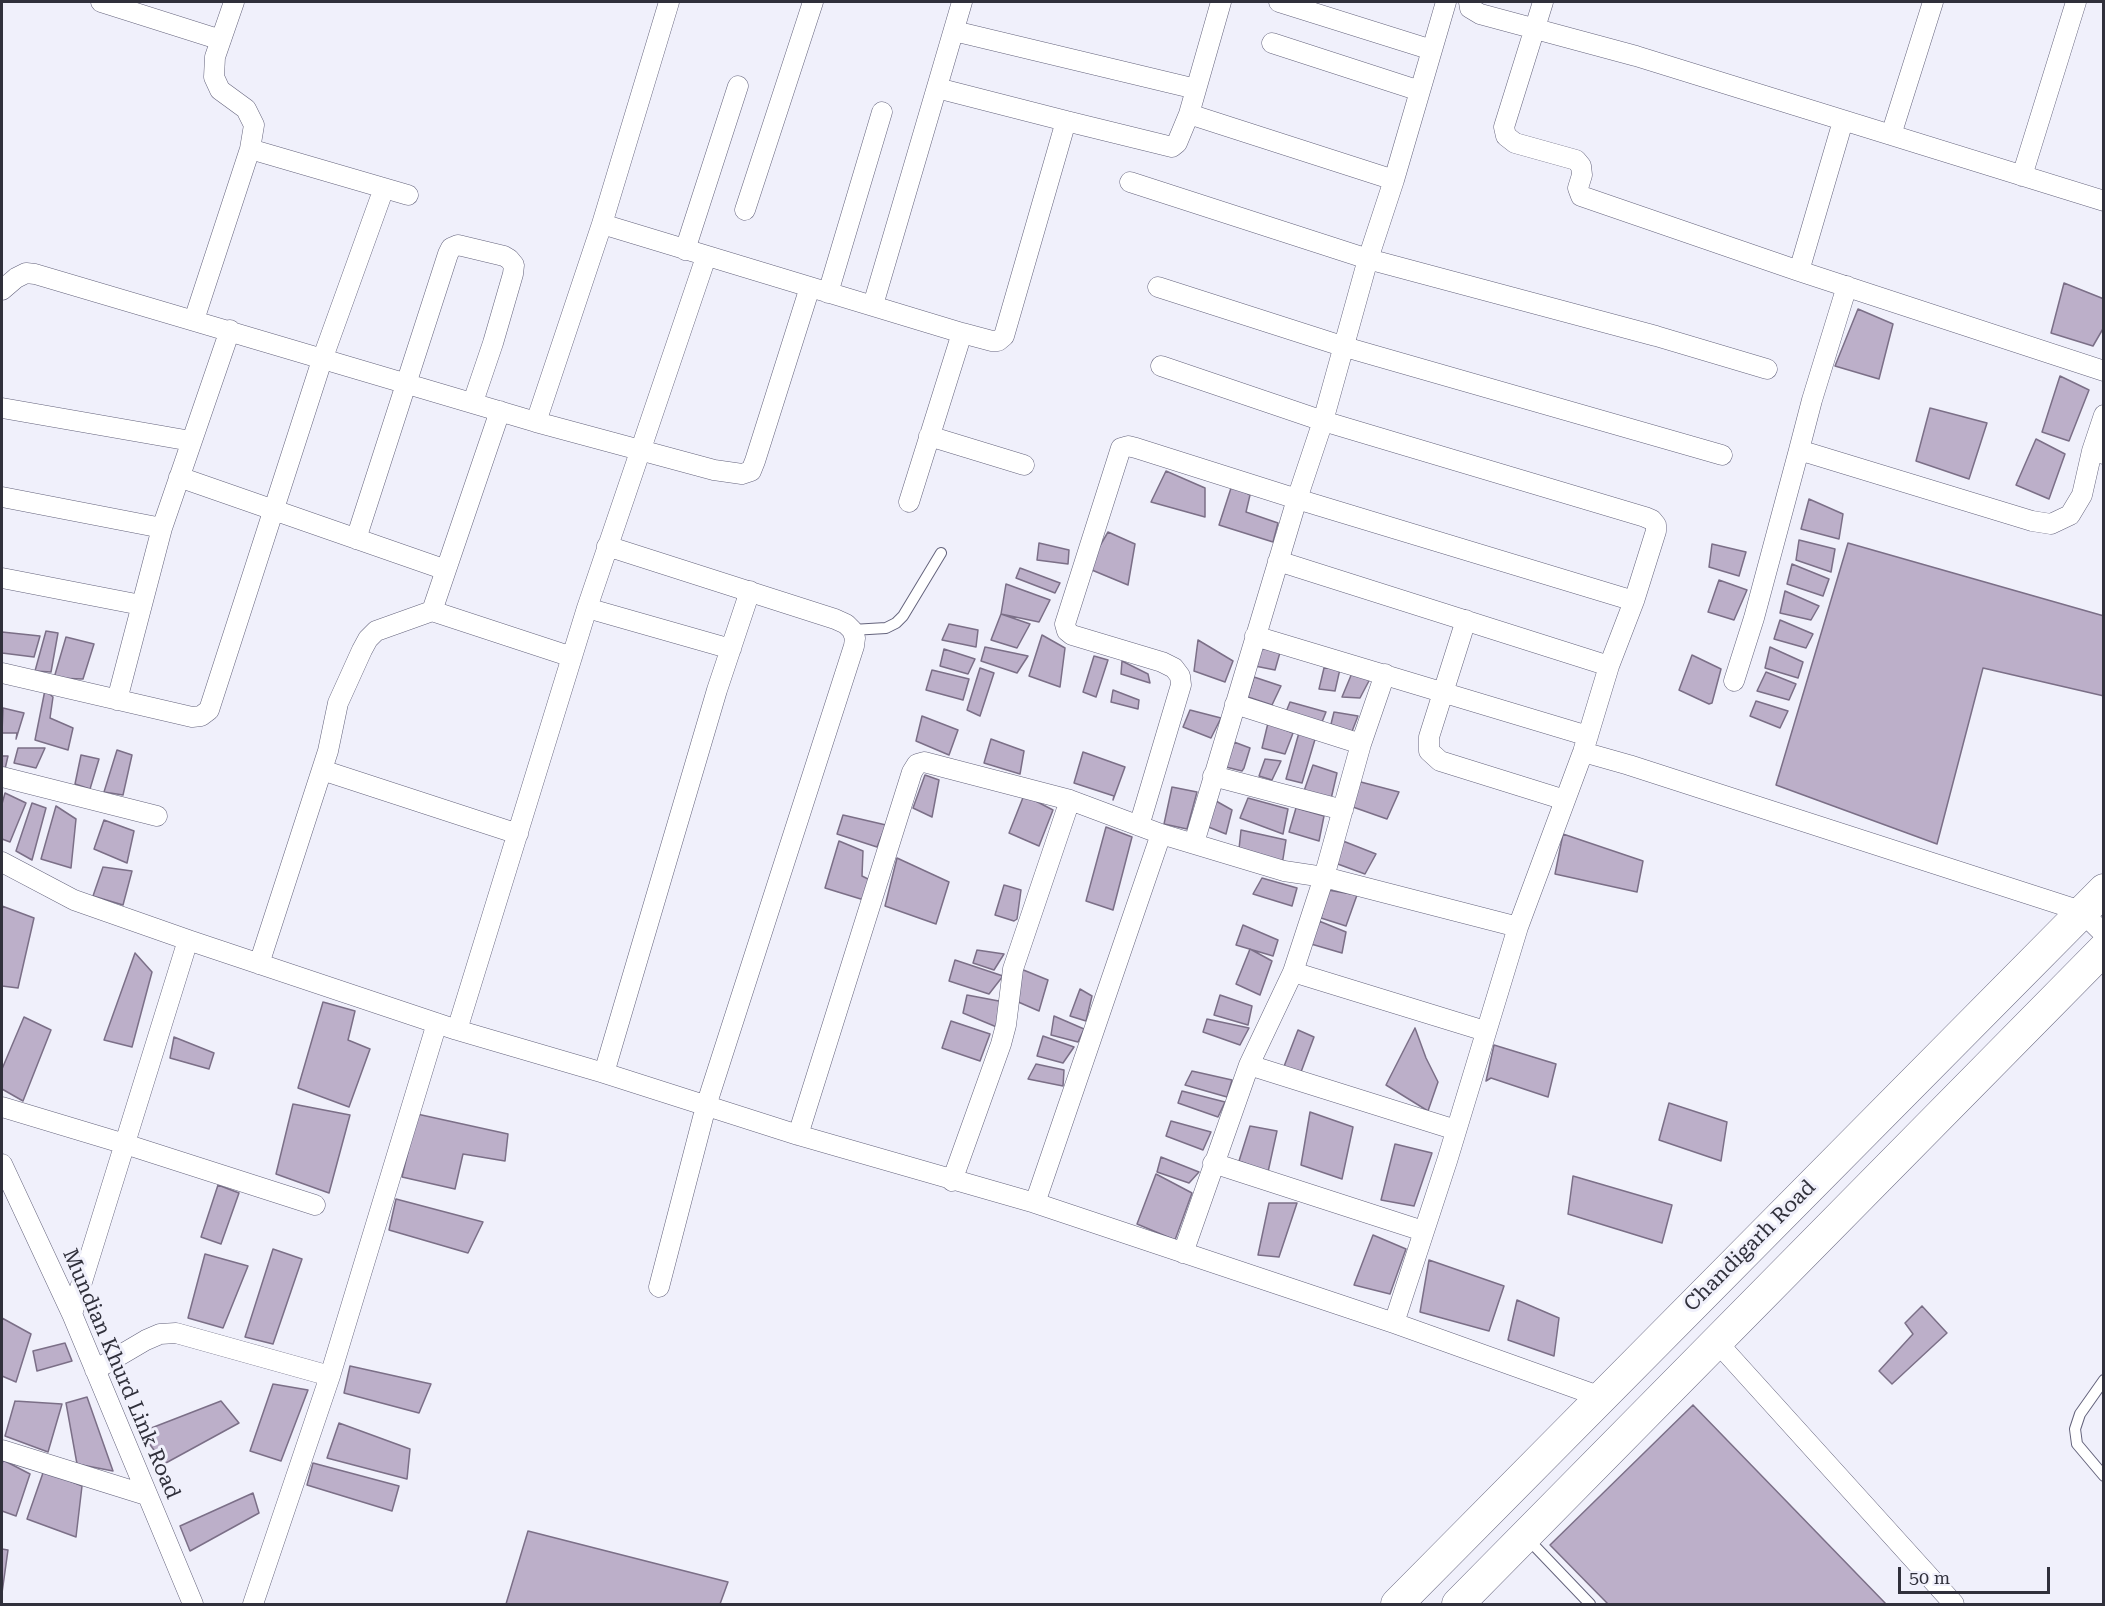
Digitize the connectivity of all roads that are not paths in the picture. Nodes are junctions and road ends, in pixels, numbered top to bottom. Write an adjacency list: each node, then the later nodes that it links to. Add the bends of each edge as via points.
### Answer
1 (101, 2): 15 (street)
2 (234, 2): 15 (street)
3 (669, 2): 35 (street)
4 (813, 2): 34 (street)
5 (962, 2): 14 (street)
6 (1221, 2): 20 (street)
7 (1279, 2): 17 (street)
8 (1446, 2): 17 (street)
9 (1468, 2): 13 (street, via 1480,14)
10 (1543, 2): 13 (street)
11 (1933, 2): 26 (street)
12 (2076, 2): 28 (street)
13 (1535, 28): 25 (street); 39 (street, via 1504,127 1506,136 1515,143 1576,160 1581,166 1581,196)
14 (954, 31): 19 (street); 20 (street)
15 (221, 40): 27 (street, via 214,76 220,90 246,109 254,125)
16 (1272, 43): 21 (street)
17 (1432, 50): 21 (street)
18 (738, 86): 36 (street)
19 (937, 88): 24 (street); 44 (street)
20 (1196, 89): 23 (street)
21 (1420, 91): 29 (street)
22 (882, 112): 43 (street)
23 (1189, 114): 24 (street, via 1178,143 1172,147); 29 (street)
24 (1066, 121): 47 (street, via 1004,336 992,341)
25 (1843, 121): 26 (street); 39 (street)
26 (1891, 135): 28 (street)
27 (250, 149): 31 (street); 45 (street)
28 (2022, 176): 33 (street)
29 (1394, 180): 38 (street)
30 (1130, 182): 38 (street)
31 (384, 188): 32 (street); 49 (street)
32 (408, 195)
33 (2103, 201)
34 (745, 210)
35 (602, 224): 36 (street); 59 (street)
36 (685, 250): 37 (street)
37 (706, 256): 43 (street); 62 (street)
38 (1368, 258): 48 (street); 51 (street)
39 (1799, 271): 40 (street)
40 (1847, 286): 52 (street); 63 (street)
41 (1158, 287): 48 (street)
42 (2, 290): 45 (street, via 26,273 35,274)
43 (819, 290): 44 (street); 62 (street, via 751,471 731,474)
44 (873, 305): 47 (street)
45 (194, 320): 46 (street)
46 (230, 330): 49 (street); 61 (street)
47 (962, 333): 60 (street)
48 (1345, 347): 58 (street); 65 (street)
49 (322, 360): 53 (street); 71 (street)
50 (1161, 366): 58 (street)
51 (1767, 369)
52 (2103, 371)
53 (405, 384): 54 (street); 54 (street, via 451,248 458,245 504,256 514,265 513,274); 73 (street)
54 (473, 402): 56 (street)
55 (2, 408): 61 (street)
56 (500, 411): 59 (street); 77 (street)
57 (2103, 414): 64 (street)
58 (1323, 421): 69 (street); 80 (street, via 1652,520 1656,531)
59 (536, 422): 62 (street)
60 (929, 436): 66 (street); 70 (street)
61 (191, 441): 67 (street)
62 (640, 450): 74 (street)
63 (1799, 450): 64 (street, via 2051,524 2070,515); 92 (street)
64 (2098, 453)
65 (1722, 455)
66 (1024, 465)
67 (179, 477): 71 (street); 72 (street)
68 (2, 497): 72 (street)
69 (1297, 499): 76 (street); 80 (street); 105 (street, via 1136,448 1121,448 1065,624 1072,635 1162,662 1180,676 1181,685)
70 (909, 502)
71 (274, 510): 73 (street); 94 (street, via 209,710 192,717)
72 (162, 528): 81 (street)
73 (356, 539): 77 (street)
74 (607, 546): 79 (street); 82 (street)
75 (941, 553): 85 (lane, via 896,623 886,628)
76 (1278, 561): 84 (street); 86 (street)
77 (446, 570): 83 (street)
78 (2, 578): 81 (street)
79 (750, 591): 85 (street, via 840,622); 87 (street)
80 (1634, 601): 89 (street)
81 (141, 605): 94 (street)
82 (587, 608): 87 (street); 88 (street)
83 (432, 611): 88 (street); 98 (street, via 387,626 368,639 338,703)
84 (1466, 620): 89 (street); 93 (street)
85 (852, 630): 124 (street, via 854,646)
86 (1255, 636): 91 (street); 95 (street)
87 (731, 649): 123 (street)
88 (572, 657): 106 (street)
89 (1609, 666): 97 (street)
90 (2, 673): 94 (street)
91 (1385, 674): 93 (street); 96 (street)
92 (1734, 681)
93 (1444, 692): 97 (street); 102 (street, via 1429,737 1429,751 1440,761)
94 (117, 700)
95 (1235, 704): 96 (street); 99 (street)
96 (1361, 744): 103 (street)
97 (1585, 744): 102 (street); 112 (street, via 1629,765)
98 (322, 770): 106 (street); 117 (street)
99 (1213, 776): 103 (street); 108 (street)
100 (2, 777): 104 (street)
101 (1070, 800): 105 (street); 127 (street, via 933,763 917,764); 131 (street, via 1013,969 1001,1044)
102 (1565, 800): 113 (street)
103 (1343, 810): 110 (street)
104 (157, 816)
105 (1139, 826): 107 (street)
106 (518, 834): 120 (street)
107 (1161, 834): 108 (street); 132 (street)
108 (1194, 843): 110 (street, via 1284,871)
109 (2, 862): 115 (street, via 74,900)
110 (1324, 877): 113 (street); 118 (street)
111 (2103, 890): 112 (main road, Chandigarh Road)
112 (2080, 911): 114 (street); 143 (main road, Chandigarh Road)
113 (1518, 927): 121 (street)
114 (2103, 934)
115 (188, 940): 117 (street); 128 (street)
116 (2103, 949): 139 (main road, Chandigarh Road)
117 (259, 964): 119 (street)
118 (1293, 972): 121 (street); 122 (street)
119 (437, 1023): 120 (street); 141 (street)
120 (457, 1030): 123 (street)
121 (1485, 1031): 126 (street)
122 (1250, 1065): 126 (street); 129 (street)
123 (604, 1073): 124 (street)
124 (706, 1106): 127 (street); 136 (street)
125 (2, 1107): 128 (street)
126 (1456, 1130): 134 (street)
127 (798, 1135): 131 (street)
128 (125, 1144): 133 (street); 137 (street)
129 (1213, 1163): 134 (street); 135 (street)
130 (2, 1164): 137 (street, Mundian Khurd Link Road)
131 (952, 1181): 132 (street)
132 (1035, 1203): 135 (street)
133 (315, 1205)
134 (1423, 1231): 138 (street)
135 (1183, 1252): 138 (street)
136 (659, 1287)
137 (72, 1314): 140 (street, Mundian Khurd Link Road)
138 (1394, 1323): 143 (street)
139 (1716, 1341): 147 (main road, Chandigarh Road); 153 (street)
140 (96, 1370): 141 (street, via 146,1340 176,1333); 146 (street, Mundian Khurd Link Road)
141 (330, 1376): 149 (street)
142 (2103, 1380): 145 (lane, via 2080,1414 2075,1429 2077,1444)
143 (1601, 1397): 150 (main road, Chandigarh Road)
144 (2, 1450): 146 (street)
145 (2103, 1476)
146 (146, 1495): 148 (street, Mundian Khurd Link Road)
147 (1525, 1536): 151 (main road, Chandigarh Road); 152 (lane)
148 (193, 1605)
149 (254, 1605)
150 (1397, 1605)
151 (1458, 1605)
152 (1590, 1605)
153 (1954, 1605)

